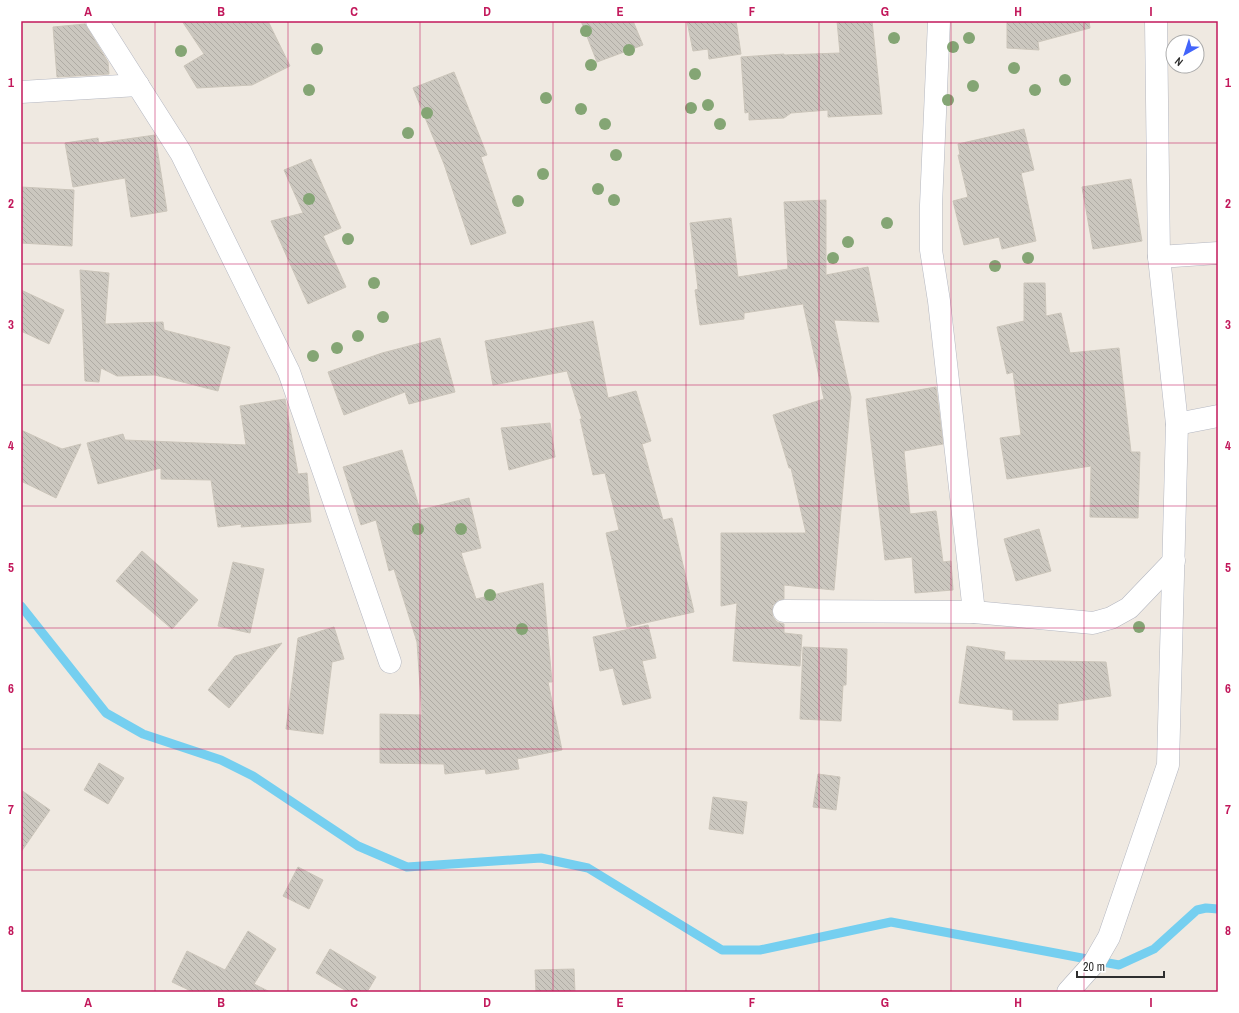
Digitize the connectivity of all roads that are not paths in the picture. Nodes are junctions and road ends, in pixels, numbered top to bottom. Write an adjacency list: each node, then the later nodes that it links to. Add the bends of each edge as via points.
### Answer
1 (97, 21): 4 (street)
2 (939, 21): 12 (street, via 931,250)
3 (1156, 21): 7 (street)
4 (138, 85): 5 (street); 13 (street, via 181,153 289,372)
5 (21, 92)
6 (1218, 253): 7 (street)
7 (1159, 257): 9 (street)
8 (1218, 416): 9 (street)
9 (1178, 424): 10 (street)
10 (1174, 561): 12 (street, via 1129,608 1111,618 1093,623); 14 (street, via 1168,765 1109,937 1094,963)
11 (784, 611): 12 (street)
12 (974, 612)
13 (390, 662)
14 (1068, 992)

